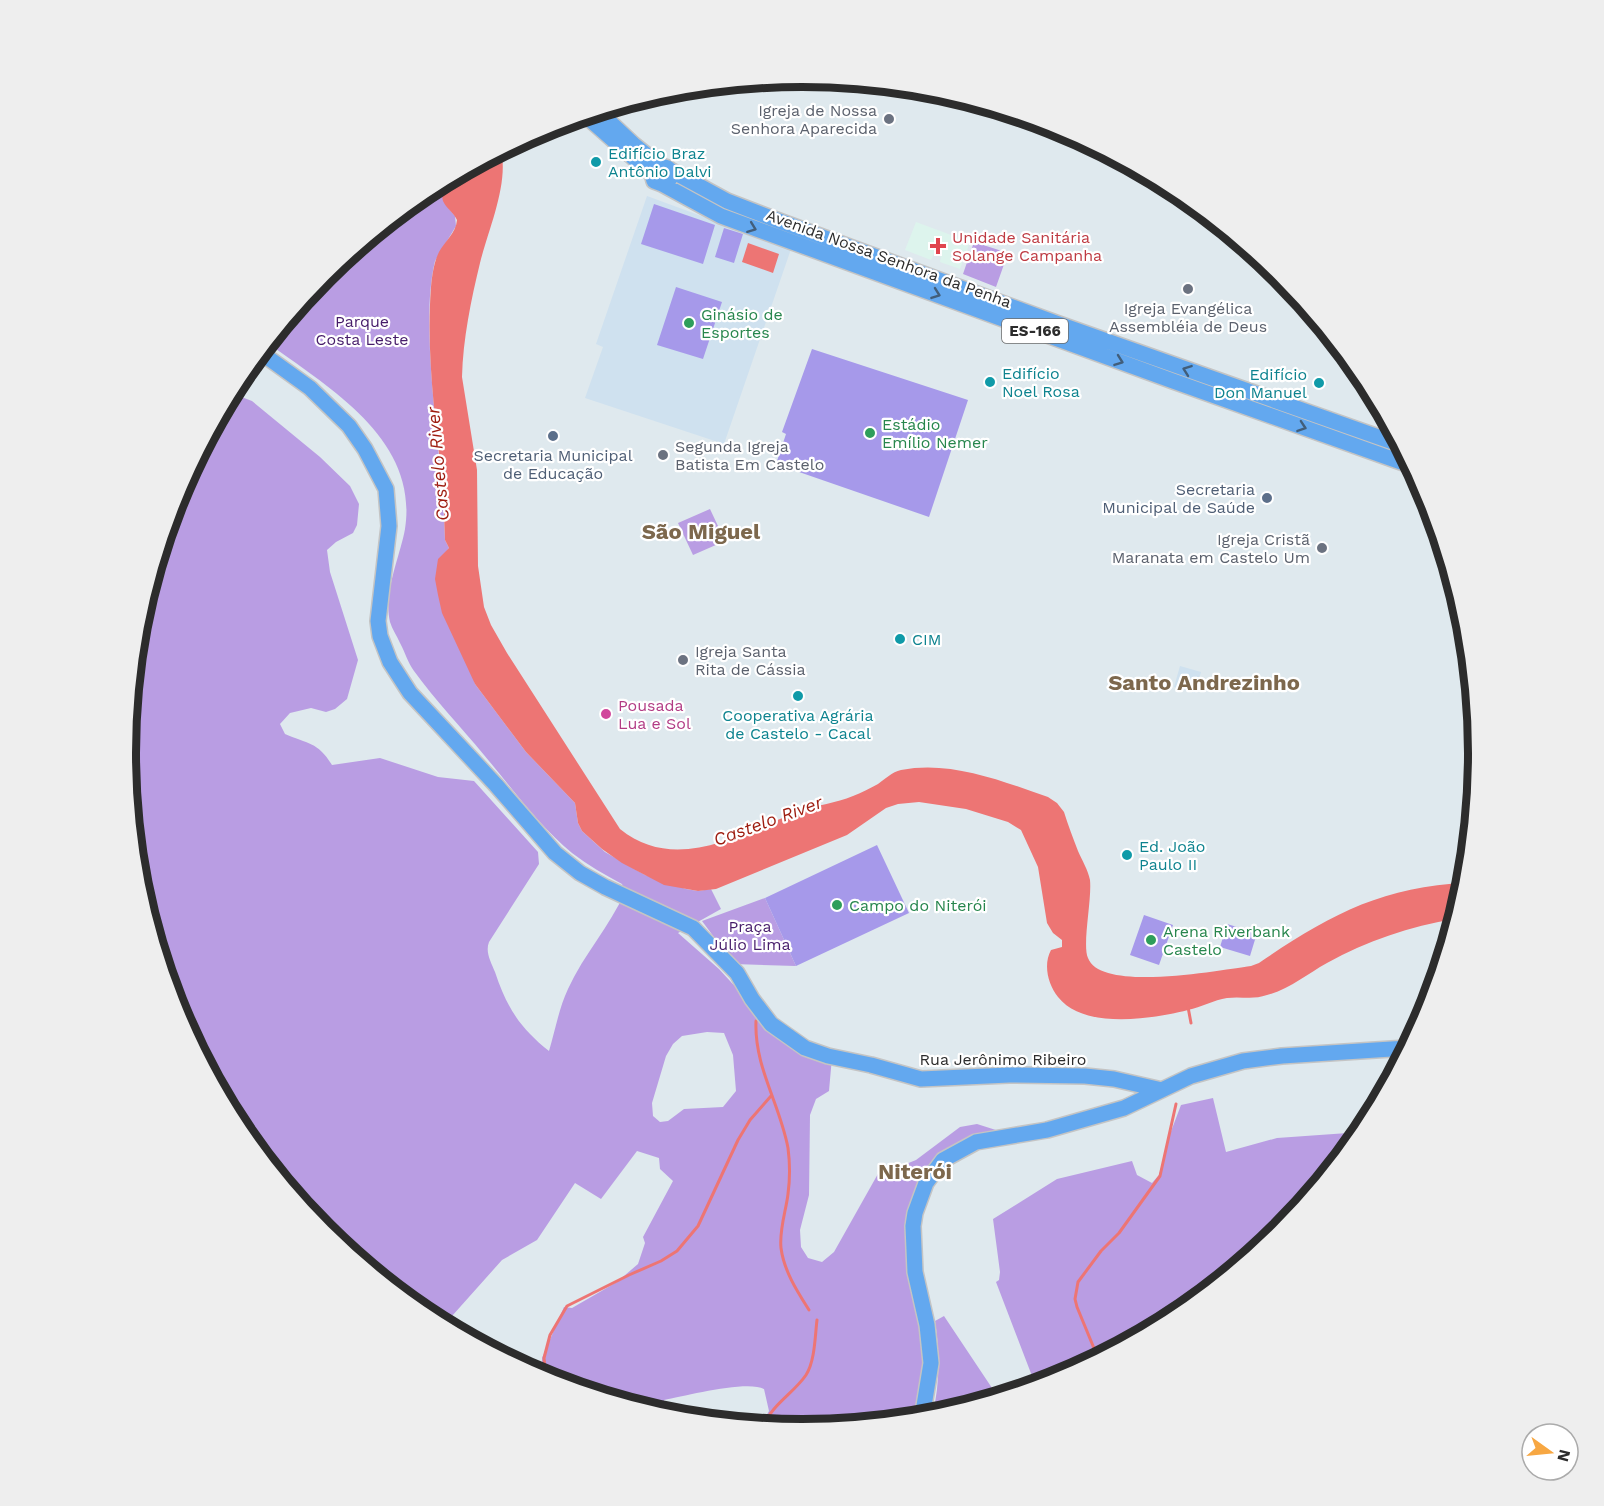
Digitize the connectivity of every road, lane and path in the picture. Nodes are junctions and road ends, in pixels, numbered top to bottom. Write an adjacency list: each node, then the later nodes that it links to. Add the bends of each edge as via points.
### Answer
1 (605, 117): 3 (main road, Avenida Nossa Senhora da Penha / ES-166)
2 (591, 121): 3 (main road, Avenida Nossa Senhora da Penha / ES-166, via 611,141)
3 (661, 173): 4 (main road, Avenida Nossa Senhora da Penha / ES-166)
4 (724, 208): 6 (main road, Avenida Nossa Senhora da Penha / ES-166, one-way to 4); 7 (main road, Avenida Nossa Senhora da Penha / ES-166, one-way to 7, via 1173,381)
5 (267, 357): 9 (main road, Rua Jerônimo Ribeiro, via 332,407 365,449 386,489 389,526 378,621 390,662 410,693 555,853 579,873 693,928 737,973 771,1024 805,1048 921,1078 1085,1076)
6 (1390, 441)
7 (1401, 462)
8 (1399, 1049): 9 (main road, via 1261,1057 1191,1076)
9 (1162, 1090): 10 (main road, via 1124,1108 1076,1123 976,1142 943,1160 926,1183 915,1213 915,1272 931,1363)
10 (924, 1407)

